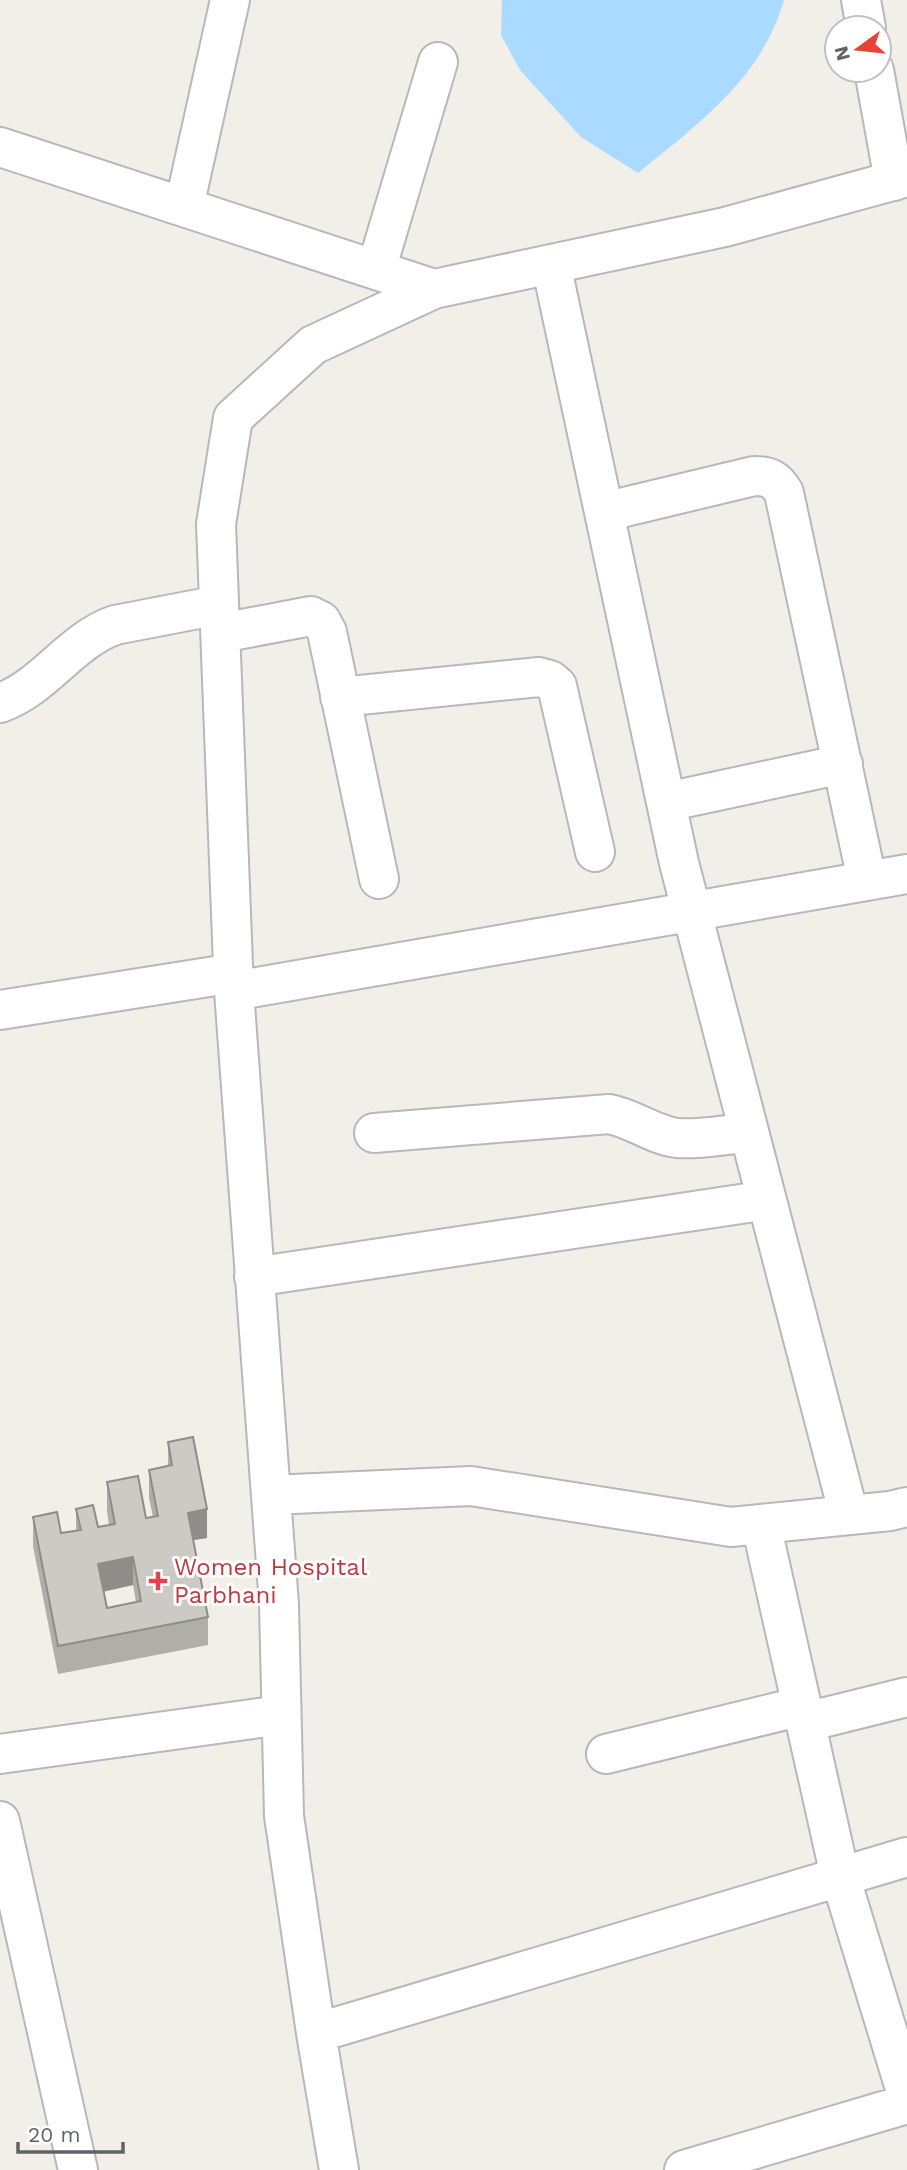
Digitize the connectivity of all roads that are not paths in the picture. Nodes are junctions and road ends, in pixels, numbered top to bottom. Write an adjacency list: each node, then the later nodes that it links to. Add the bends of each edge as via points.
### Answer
1 (223, 2): 6 (street)
2 (438, 62): 8 (street)
3 (877, 84): 5 (street)
4 (0, 147): 6 (street)
5 (900, 179): 7 (street, via 725,227)
6 (184, 207): 8 (street)
7 (551, 264): 9 (street); 10 (street)
8 (376, 270): 9 (street)
9 (434, 289): 11 (street, via 313,345 233,418 216,524)
10 (604, 512): 14 (street, via 754,476 766,476 779,485); 15 (street)
11 (220, 619): 12 (street, via 311,616 321,621); 13 (street, via 115,625 86,639 26,690); 21 (street)
12 (340, 697): 16 (street, via 539,677 550,680 557,686); 18 (street)
13 (0, 703)
14 (843, 764): 15 (street); 19 (street)
15 (666, 802): 20 (street)
16 (595, 852)
17 (907, 874): 19 (street)
18 (379, 879)
19 (867, 880): 20 (street)
20 (691, 911): 21 (street); 24 (street)
21 (234, 982): 22 (street); 26 (street)
22 (0, 1010)
23 (374, 1133): 24 (street, via 609,1114 677,1138)
24 (749, 1133): 25 (street)
25 (767, 1200): 26 (street); 29 (street)
26 (254, 1277): 27 (street)
27 (271, 1494): 30 (street, via 471,1486 731,1527); 33 (street)
28 (907, 1507): 29 (street)
29 (849, 1515): 30 (street)
30 (761, 1524): 32 (street)
31 (907, 1697): 32 (street)
32 (804, 1714): 35 (street); 38 (street)
33 (281, 1715): 34 (street); 39 (street, via 284,1816)
34 (0, 1754)
35 (606, 1754)
36 (1, 1830): 42 (street)
37 (907, 1857): 38 (street)
38 (841, 1876): 39 (street); 40 (street)
39 (316, 2033): 43 (street)
40 (907, 2095)
41 (907, 2104): 44 (street)
42 (78, 2170)
43 (339, 2170)
44 (684, 2170)

